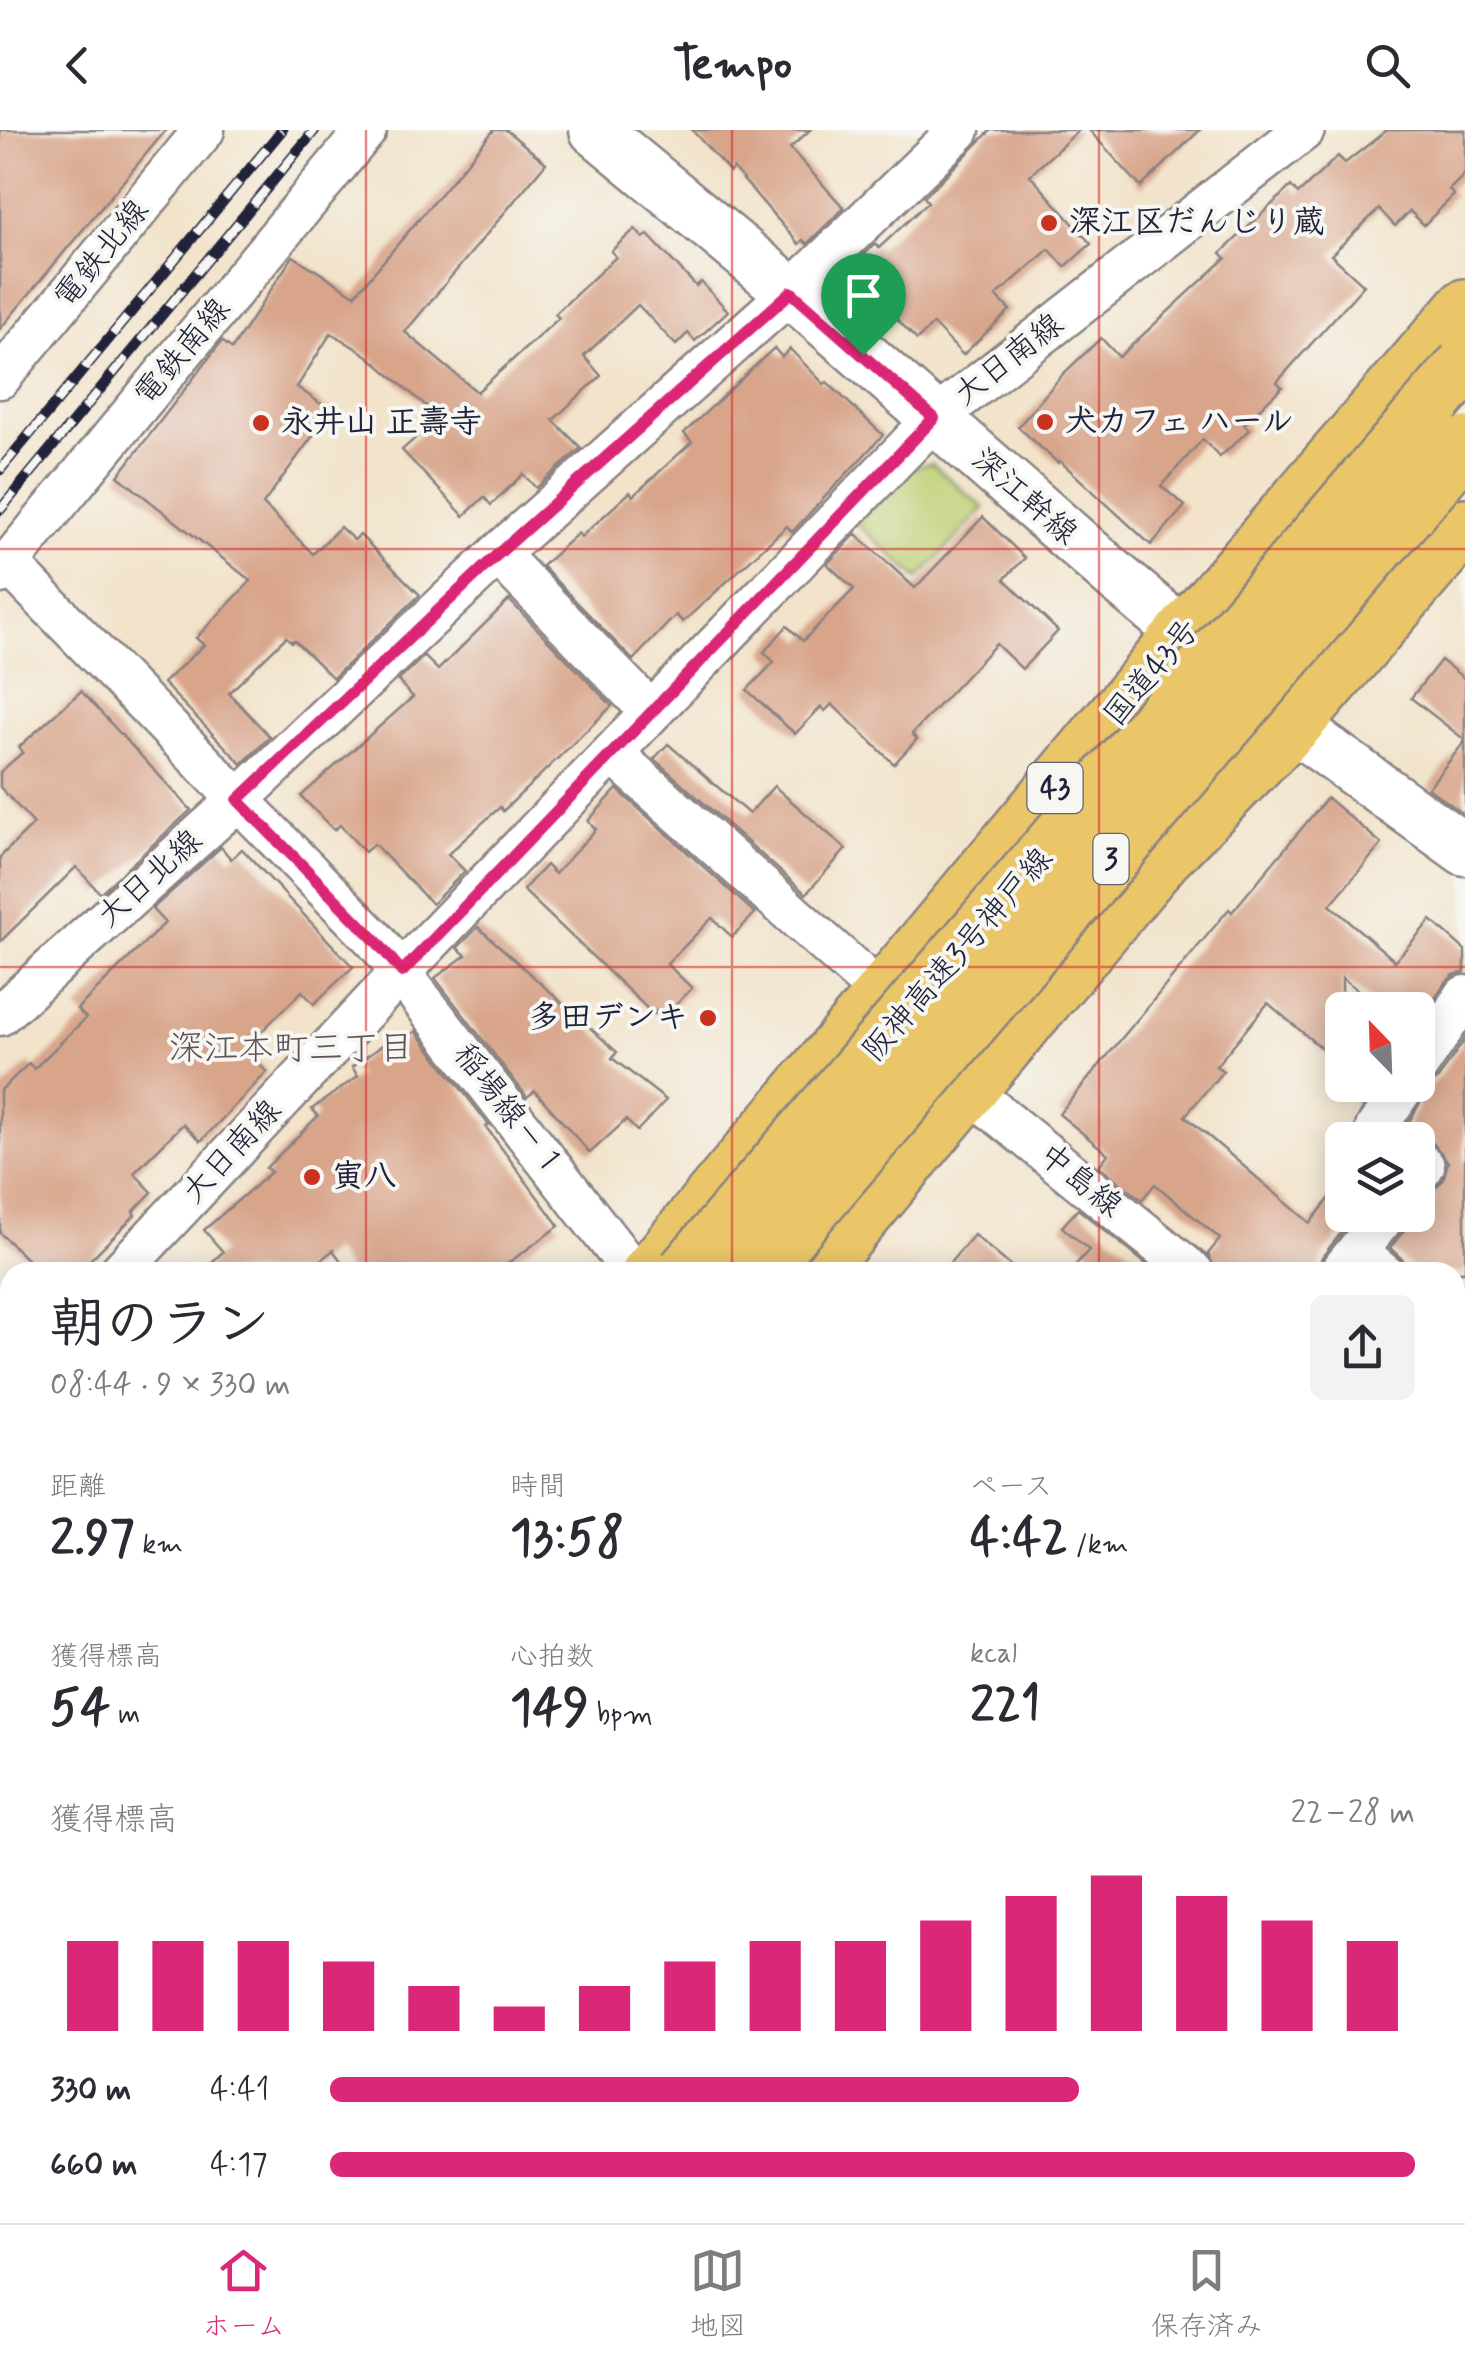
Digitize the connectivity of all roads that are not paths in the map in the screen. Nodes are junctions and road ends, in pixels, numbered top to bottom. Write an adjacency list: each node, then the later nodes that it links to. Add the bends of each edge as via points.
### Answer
1 (204, 130): 9 (street, 電鉄北線)
2 (366, 130): 14 (street, 電鉄南線)
3 (959, 130): 6 (street, 大日北線)
4 (1304, 130): 10 (street, 大日南線)
5 (597, 131): 6 (street, 深江幹線)
6 (791, 292): 10 (street, 深江幹線); 13 (street, 大日北線)
7 (1465, 307): 15 (highway, 国道43号 / 43)
8 (1465, 365): 31 (highway, 阪神高速3号神戸線 / 3, bridge)
9 (0, 378)
10 (934, 418): 15 (street, 深江幹線); 16 (street, 大日南線)
11 (1465, 445): 32 (highway, 阪神高速3号神戸線 / 3, bridge)
12 (1465, 526): 17 (highway)
13 (498, 554): 16 (street); 19 (street, 大日北線)
14 (4, 568): 19 (street, 稲場線－１)
15 (1184, 634): 17 (street, 深江幹線); 22 (highway, 国道43号 / 43)
16 (651, 712): 18 (street, 大日南線)
17 (1293, 726): 20 (street, 深江幹線); 26 (highway, via 1163,858)
18 (614, 754): 21 (street, 大日南線); 22 (street)
19 (238, 800): 21 (street, 稲場線－１); 24 (street, 大日北線)
20 (1465, 850)
21 (402, 972): 28 (street, 大日南線); 29 (street, 稲場線－１)
22 (883, 995): 30 (highway, 国道43号 / 43)
23 (1465, 996): 25 (street)
24 (0, 1015)
25 (1435, 1041)
26 (968, 1090): 33 (highway); 34 (street, 中島線)
27 (1363, 1244): 35 (lane)
28 (129, 1262)
29 (625, 1262)
30 (658, 1262)
31 (693, 1262)
32 (766, 1262)
33 (824, 1262)
34 (1180, 1262)
35 (1385, 1262)

